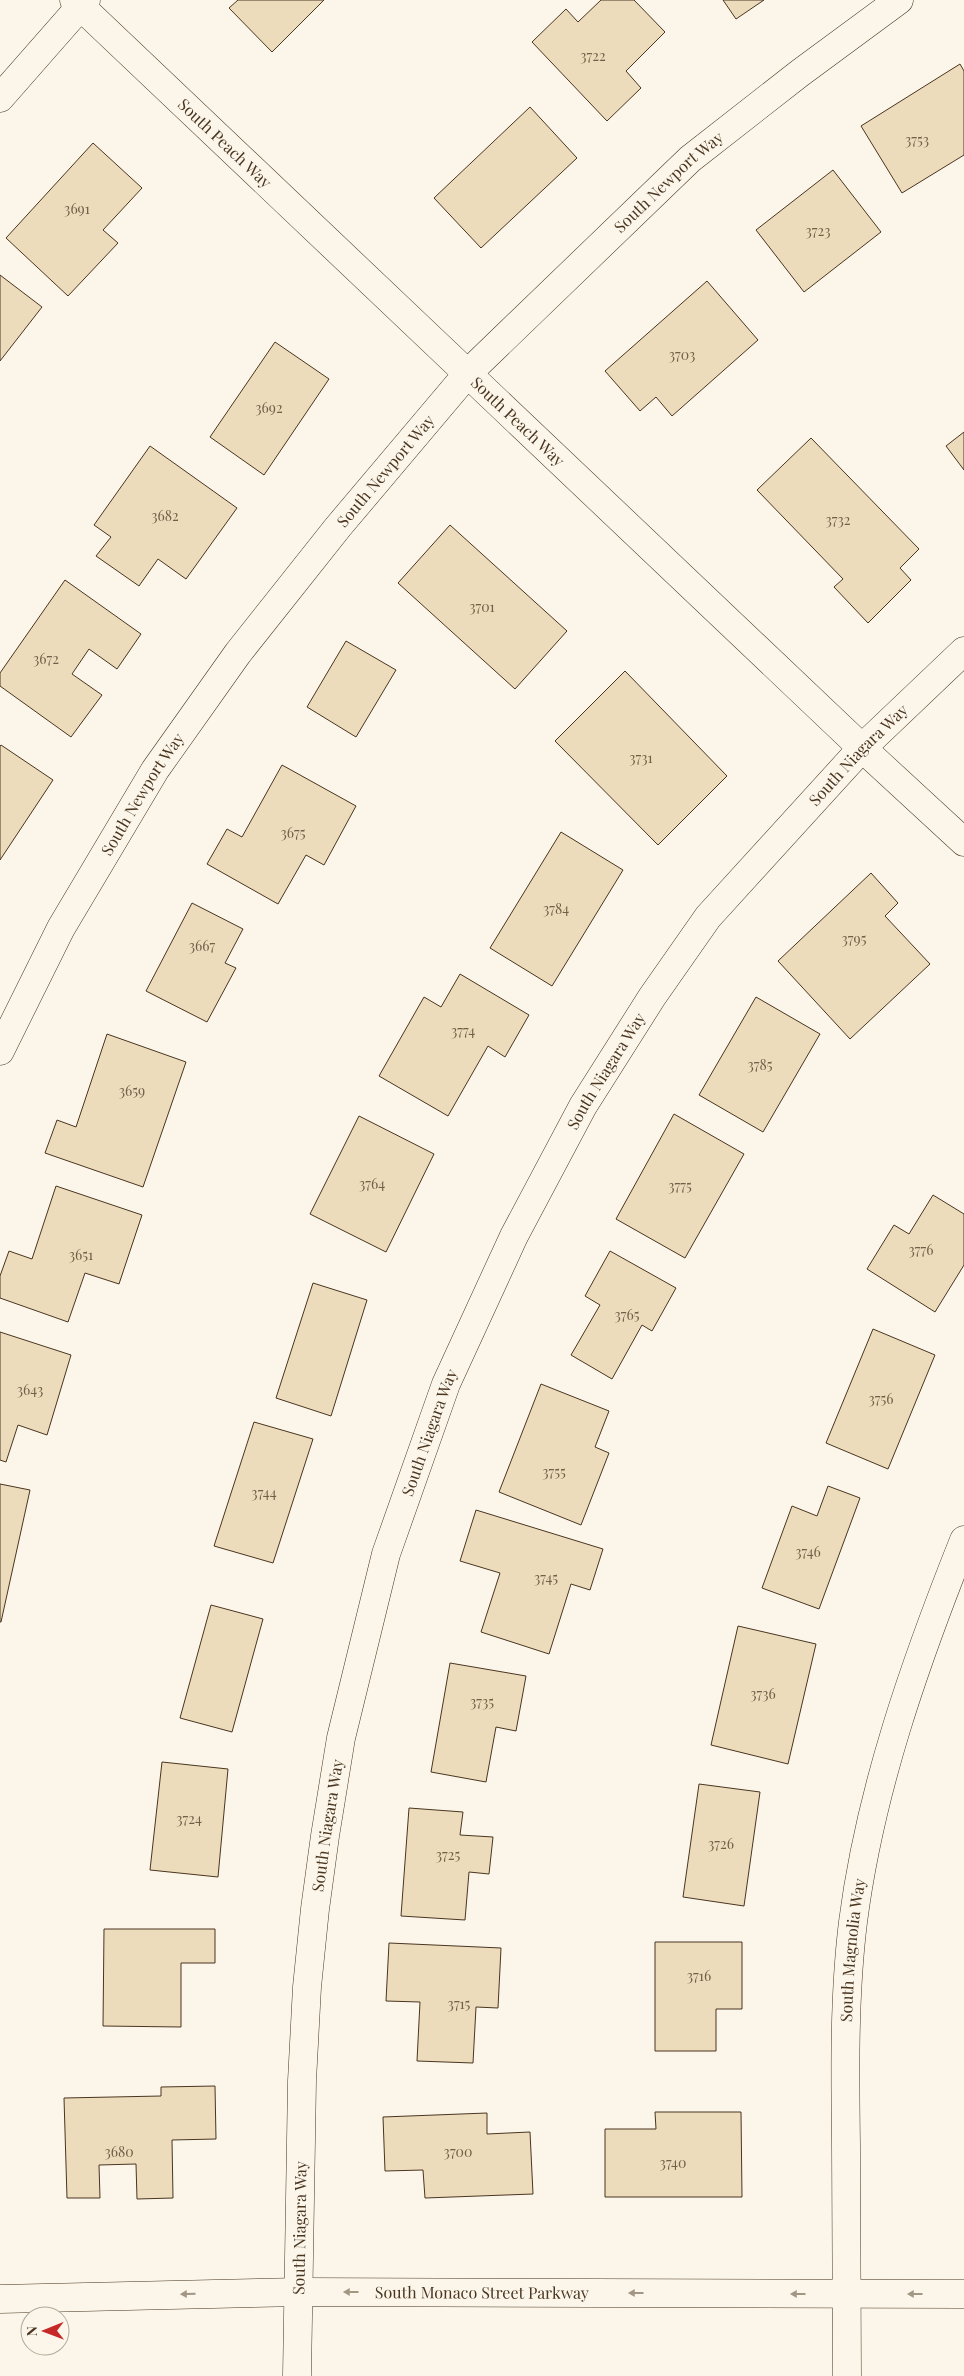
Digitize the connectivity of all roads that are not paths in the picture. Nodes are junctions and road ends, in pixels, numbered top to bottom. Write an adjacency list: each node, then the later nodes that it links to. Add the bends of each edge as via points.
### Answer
1 (899, 0): 4 (street, South Newport Way, via 690,159)
2 (80, 2): 3 (street); 4 (street, South Peach Way)
3 (0, 98)
4 (468, 373): 6 (street, South Peach Way); 8 (street, South Newport Way, via 338,526 238,653 155,770 61,928)
5 (964, 651): 6 (street, South Niagara Way)
6 (862, 748): 7 (street, South Peach Way); 10 (street, South Niagara Way, via 708,916 652,997 583,1106 514,1236 446,1384 386,1554 339,1748 307,1987 302,2081)
7 (964, 842)
8 (0, 1051)
9 (964, 1540): 11 (street, South Magnolia Way, via 922,1647 895,1733 869,1835 853,1922 846,2032)
10 (300, 2292): 11 (street, South Monaco Street Parkway, one-way to 10); 13 (street, South Monaco Street Parkway, one-way to 13); 14 (street, South Niagara Way)
11 (847, 2294): 12 (street, South Monaco Street Parkway, one-way to 11); 15 (street, South Magnolia Way)
12 (964, 2294)
13 (0, 2299)
14 (297, 2376)
15 (847, 2376)

